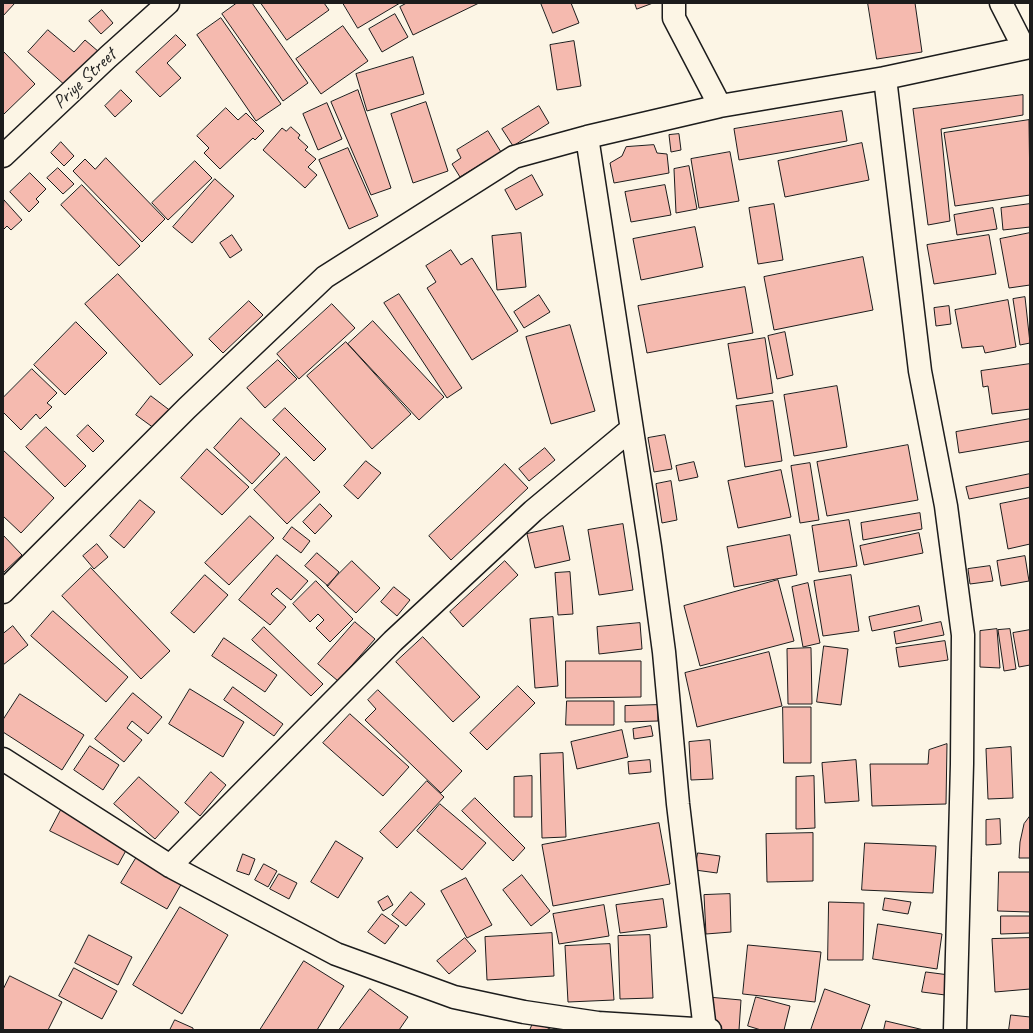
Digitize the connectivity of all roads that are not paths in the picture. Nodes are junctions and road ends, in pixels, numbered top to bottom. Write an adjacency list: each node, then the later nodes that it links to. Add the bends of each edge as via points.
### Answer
1 (168, 3): 8 (street, Priye Street)
2 (674, 3): 6 (street, via 674,18)
3 (1001, 3): 4 (street)
4 (1027, 48): 5 (street)
5 (885, 78): 6 (street); 15 (street, via 920,371 946,506 963,635)
6 (720, 106): 7 (street)
7 (587, 137): 9 (street); 10 (street, via 514,157 325,277 187,408)
8 (3, 156)
9 (630, 430): 12 (street, via 533,511 393,641); 13 (street, via 650,547 664,652 678,804)
10 (3, 592)
11 (3, 759): 12 (street)
12 (170, 866): 13 (street, via 336,954 454,997 524,1012 598,1023)
13 (705, 1030): 14 (street)
14 (710, 1030)
15 (955, 1030)

